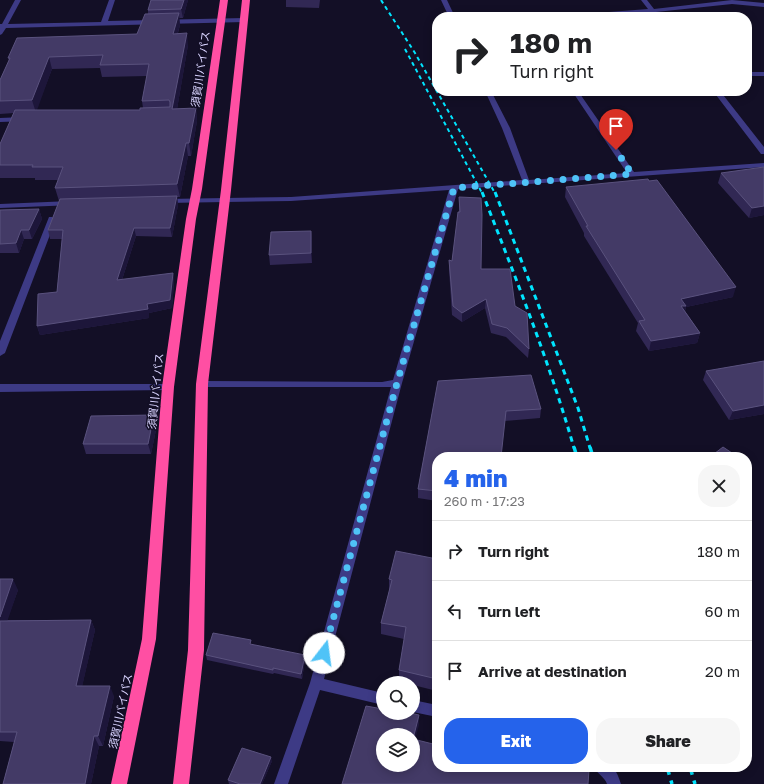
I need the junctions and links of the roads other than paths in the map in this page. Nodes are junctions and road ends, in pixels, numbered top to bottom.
1 (18, 0) edge
2 (112, 0) edge
3 (224, 0) edge
4 (246, 0) edge
5 (444, 0) edge
6 (644, 0) edge
7 (731, 1) edge
8 (764, 6) edge
9 (652, 11) junction
10 (450, 12) edge
11 (638, 12) edge
12 (244, 20) junction
13 (220, 21) junction
14 (104, 23) junction
15 (2, 25) edge
16 (0, 33) edge
17 (752, 74) edge
18 (764, 74) edge
19 (490, 96) edge
20 (578, 96) edge
21 (720, 96) edge
22 (31, 119) edge
23 (0, 120) edge
24 (764, 152) edge
25 (764, 165) edge
26 (632, 174) junction
27 (526, 181) junction
28 (454, 188) junction
29 (157, 201) edge
30 (81, 203) edge
31 (58, 204) junction
32 (0, 206) edge
33 (0, 353) edge
34 (397, 383) junction
35 (202, 384) junction
36 (168, 387) junction
37 (0, 388) edge
38 (316, 683) junction
39 (376, 697) edge
40 (420, 707) edge
41 (432, 710) edge
42 (608, 772) edge
43 (119, 784) edge
44 (181, 784) edge
45 (281, 784) edge
46 (614, 784) edge

1 - 15 street
2 - 14 street
3 - 13 highway, 須賀川バイパス
4 - 12 highway
5 - 10 street
6 - 9 street
7 - 8 street
7 - 9 street
9 - 11 street
12 - 13 street
12 - 35 highway
13 - 14 street
13 - 36 highway, 須賀川バイパス
14 - 15 street
15 - 16 street
17 - 18 street
19 - 27 street
20 - 26 street
21 - 24 street
22 - 23 street
25 - 26 street
26 - 27 street
27 - 28 street
28 - 29 street
28 - 34 street
30 - 31 street
31 - 32 street
31 - 33 street
34 - 35 street
34 - 38 street
35 - 44 highway
36 - 37 street
36 - 43 highway, 須賀川バイパス
38 - 39 street
38 - 45 street
40 - 41 street
42 - 46 street

